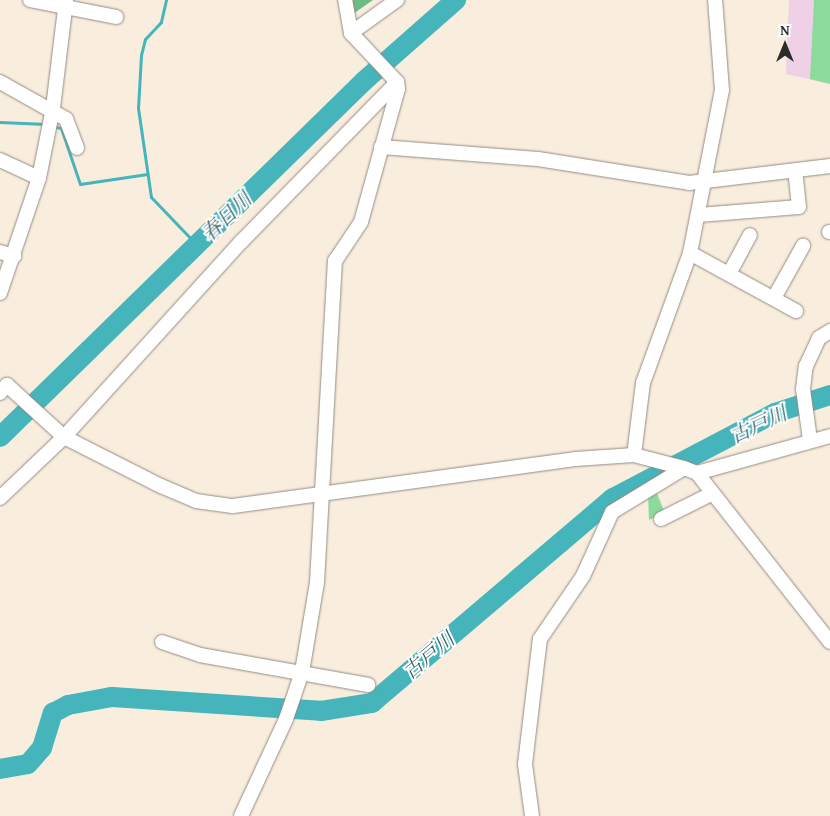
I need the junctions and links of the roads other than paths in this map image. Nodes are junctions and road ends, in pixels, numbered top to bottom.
1 (30, 0) edge
2 (345, 0) edge
3 (397, 0) edge
4 (716, 0) edge
5 (66, 4) edge
6 (116, 17) dead end
7 (355, 37) junction
8 (394, 78) junction
9 (0, 82) edge
10 (53, 108) junction
11 (381, 147) junction
12 (77, 148) dead end
13 (0, 160) edge
14 (830, 166) edge
15 (796, 171) junction
16 (38, 178) junction
17 (705, 183) junction
18 (699, 214) junction
19 (750, 236) dead end
20 (803, 246) dead end
21 (0, 252) edge
22 (690, 253) junction
23 (14, 256) junction
24 (729, 274) junction
25 (0, 293) edge
26 (774, 298) junction
27 (796, 311) dead end
28 (830, 331) edge
29 (7, 392) edge
30 (59, 433) junction
31 (830, 436) edge
32 (810, 440) junction
33 (634, 455) junction
34 (690, 470) junction
35 (322, 494) junction
36 (711, 494) junction
37 (0, 498) edge
38 (661, 519) dead end
39 (162, 642) dead end
40 (830, 642) edge
41 (302, 672) junction
42 (368, 686) dead end
43 (241, 816) edge
44 (532, 816) edge

1 - 5 street
2 - 7 street
3 - 7 street
4 - 17 street
5 - 6 street
5 - 10 street
7 - 8 street
8 - 11 street
8 - 30 street
9 - 10 street
10 - 12 street
10 - 16 street
11 - 17 street
11 - 35 street
13 - 16 street
14 - 15 street
15 - 17 street
15 - 18 street
16 - 23 street
17 - 18 street
18 - 22 street
19 - 24 street
20 - 26 street
21 - 23 street
22 - 24 street
22 - 33 street
23 - 25 street
24 - 26 street
26 - 27 street
28 - 32 street
29 - 30 street
30 - 35 street
30 - 37 street
31 - 32 street
32 - 34 street
33 - 34 street
33 - 35 street
34 - 36 street
34 - 44 street
35 - 41 street
36 - 38 street
36 - 40 street
39 - 41 street
41 - 42 street
41 - 43 street

